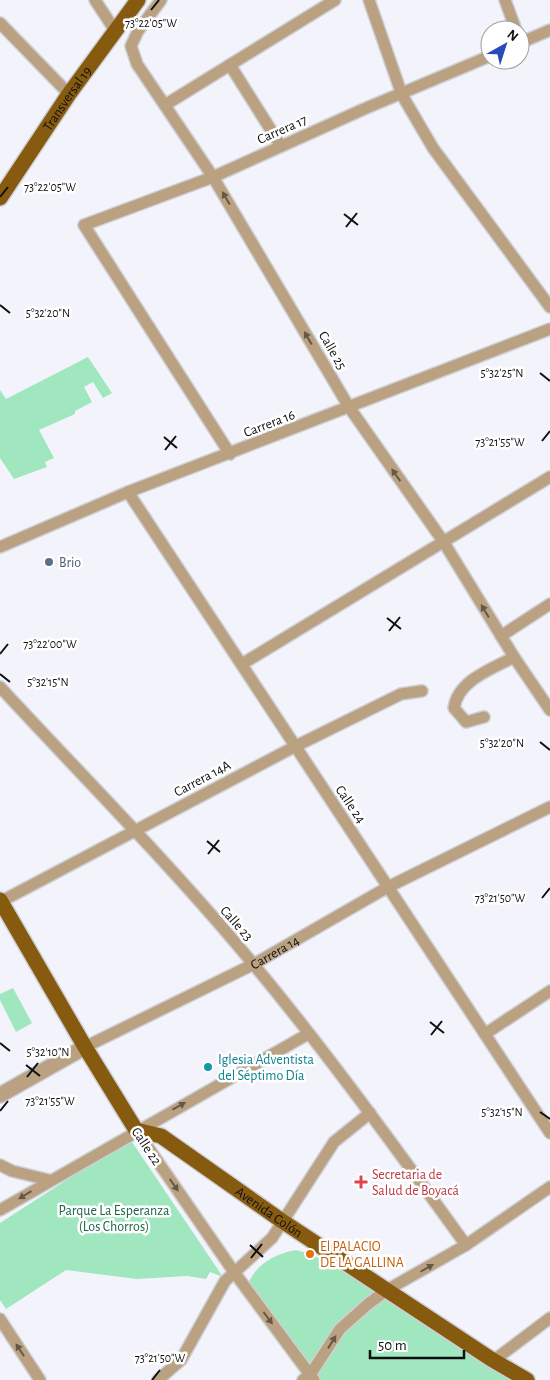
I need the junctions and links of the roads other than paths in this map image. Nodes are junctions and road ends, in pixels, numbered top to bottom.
1 (95, 0) edge
2 (138, 0) edge
3 (162, 0) edge
4 (335, 0) edge
5 (369, 0) edge
6 (505, 0) edge
7 (512, 20) edge
8 (0, 23) edge
9 (550, 30) edge
10 (116, 32) junction
11 (530, 38) edge
12 (480, 60) edge
13 (230, 65) junction
14 (69, 94) junction
15 (402, 95) junction
16 (165, 105) junction
17 (281, 146) junction
18 (213, 177) junction
19 (0, 198) edge
20 (550, 307) edge
21 (550, 330) edge
22 (349, 407) junction
23 (230, 454) junction
24 (550, 477) edge
25 (128, 492) junction
26 (442, 541) junction
27 (0, 547) edge
28 (550, 604) edge
29 (501, 636) junction
30 (514, 657) junction
31 (242, 664) junction
32 (0, 687) edge
33 (422, 691) dead end
34 (5, 700) edge
35 (550, 710) edge
36 (484, 717) dead end
37 (294, 747) junction
38 (550, 808) edge
39 (134, 830) junction
40 (388, 887) junction
41 (0, 901) edge
42 (254, 964) junction
43 (550, 991) edge
44 (308, 1034) junction
45 (485, 1034) junction
46 (85, 1047) junction
47 (0, 1095) edge
48 (370, 1113) junction
49 (136, 1130) junction
50 (550, 1133) edge
51 (0, 1165) edge
52 (49, 1180) junction
53 (550, 1187) edge
54 (0, 1210) edge
55 (282, 1221) junction
56 (466, 1245) junction
57 (234, 1272) junction
58 (387, 1290) junction
59 (550, 1318) edge
60 (0, 1319) edge
61 (493, 1361) junction
62 (309, 1378) edge
63 (40, 1380) edge
64 (158, 1380) edge
65 (526, 1380) edge

1 - 10 street
2 - 10 main road, Transversal 19
3 - 16 street, Calle 25
4 - 13 street
5 - 15 street
6 - 7 street
8 - 14 street
9 - 11 street
10 - 14 main road, Transversal 19
12 - 15 street, Carrera 17
13 - 16 street
13 - 17 street
14 - 19 main road, Transversal 19
15 - 17 street, Carrera 17
15 - 20 street
16 - 18 street, Calle 25
17 - 18 street, Carrera 17
22 -> 18 street, Calle 25
18 - 23 street, Carrera 17
21 - 22 street, Carrera 16
22 - 23 street, Carrera 16
26 -> 22 street, Calle 25
23 - 25 street, Carrera 16
24 - 26 street
25 - 27 street, Carrera 16
25 - 31 street, Calle 24
29 -> 26 street, Calle 25
26 - 31 street
28 - 29 street
29 - 30 street, Calle 25
30 - 35 street, Calle 25
30 - 36 street
31 - 37 street, Calle 24
32 - 34 street, Calle 23
33 - 37 street, Carrera 14A
34 - 39 street, Calle 23
37 - 39 street, Carrera 14A
37 - 40 street, Calle 24
38 - 40 street, Carrera 14
39 - 41 street, Carrera 14A
39 - 42 street, Calle 23
40 - 42 street, Carrera 14
40 - 45 street, Calle 24
41 - 46 main road, Calle 22
42 - 44 street, Calle 23
42 - 46 street, Carrera 14
43 - 45 street
44 - 48 street, Calle 23
49 -> 44 street
45 - 50 street, Calle 24
46 - 47 street, Carrera 14
46 - 49 main road, Calle 22
48 - 55 street
48 - 56 street, Calle 23
49 - 52 street
49 - 55 main road, Avenida Colón
49 -> 57 street, Calle 22
51 - 52 street
52 -> 54 street
53 - 56 street
55 - 57 street
55 - 58 main road, Avenida Colón
58 -> 56 street
57 -> 62 street, Calle 22
57 - 64 street
58 - 61 main road, Avenida Colón
62 -> 58 street
59 - 61 street
63 -> 60 street
61 - 65 main road, Avenida Colón

